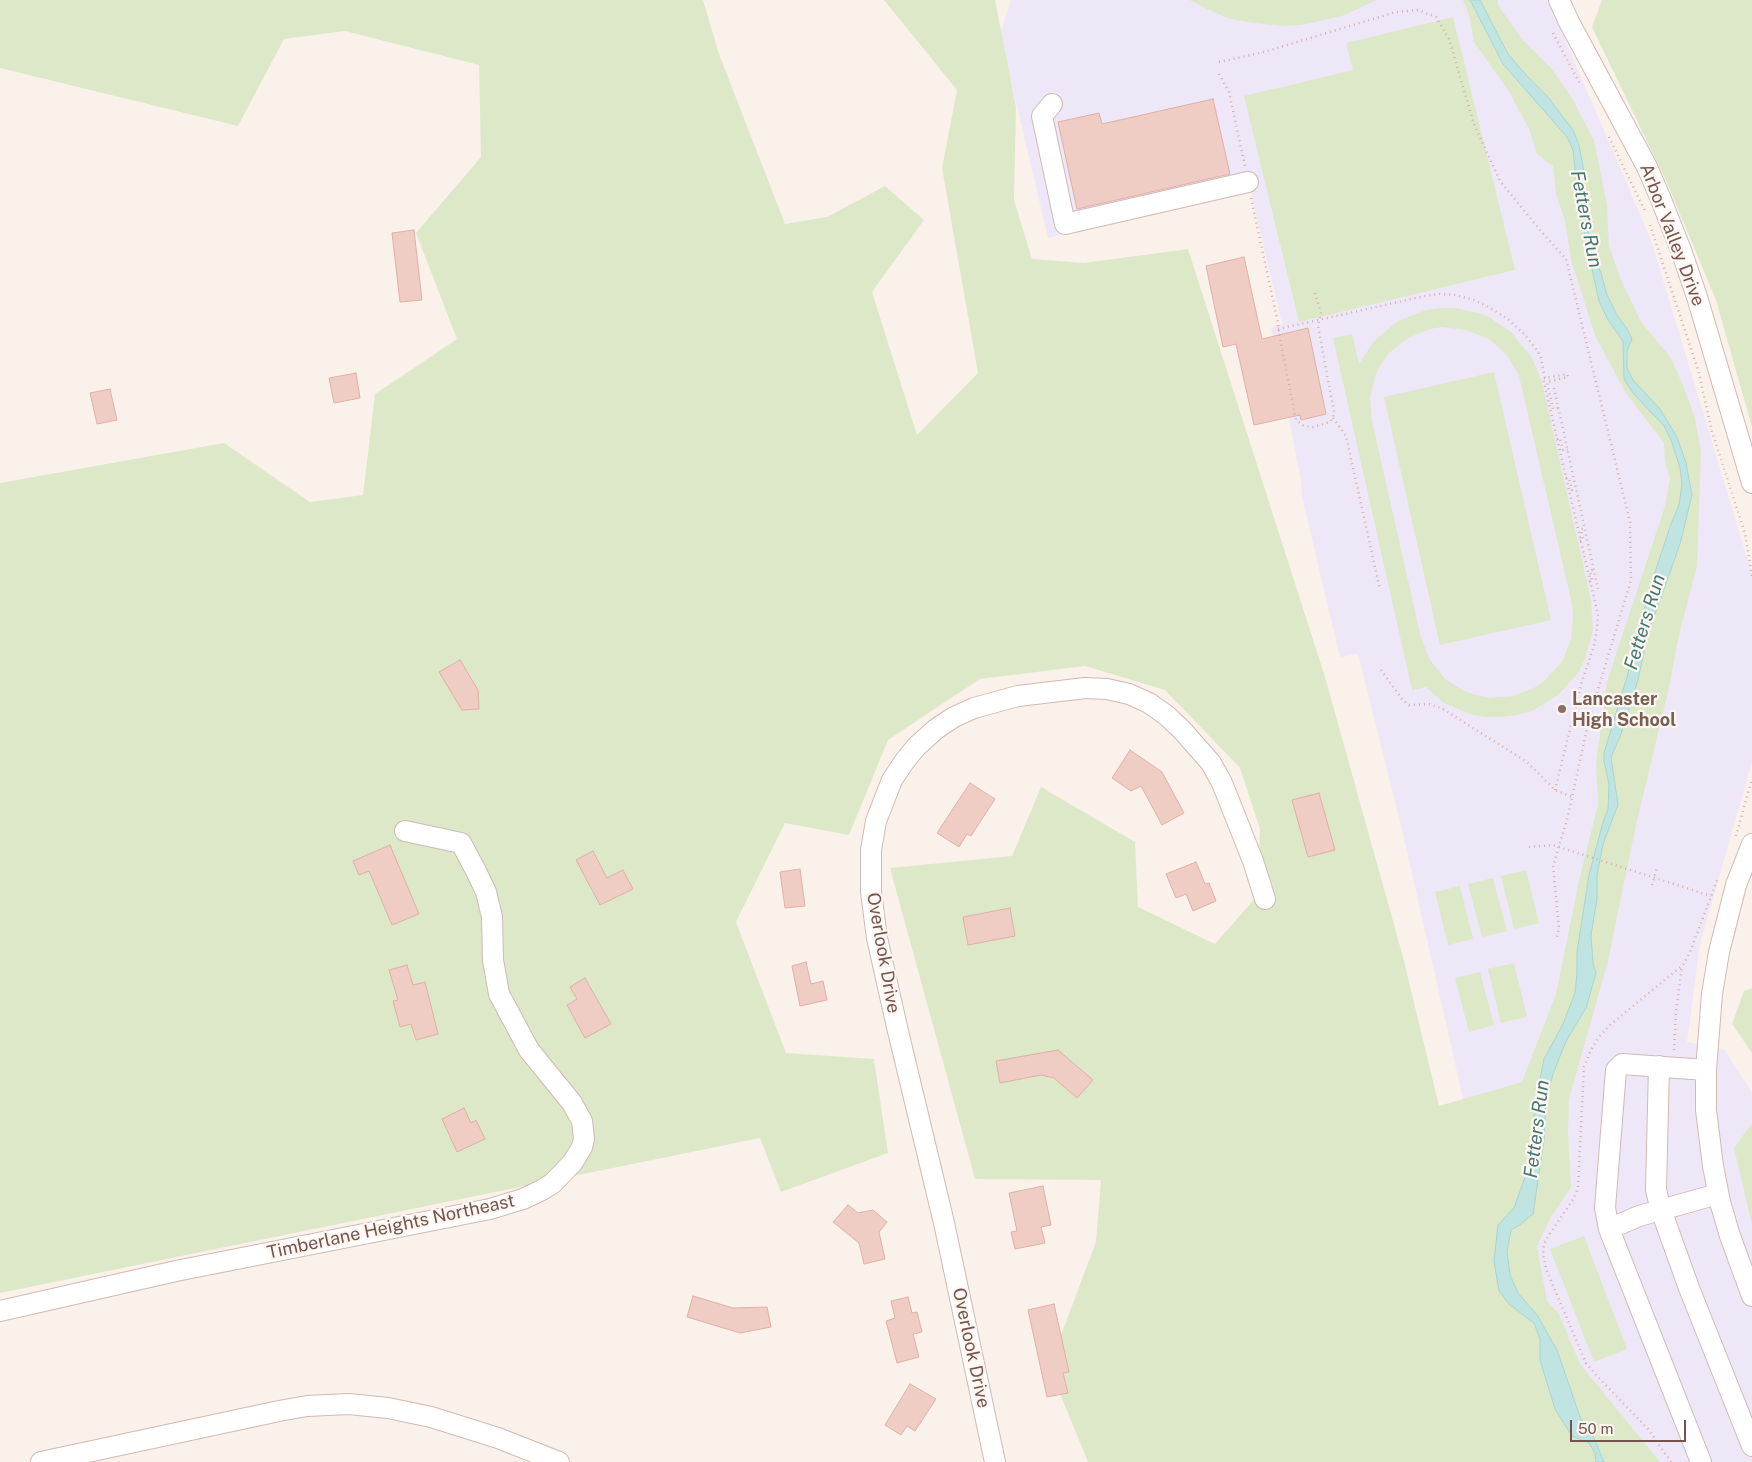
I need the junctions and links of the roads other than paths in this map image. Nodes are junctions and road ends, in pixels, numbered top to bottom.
1 (1559, 0) edge
2 (1052, 104) dead end
3 (1248, 182) dead end
4 (1752, 483) edge
5 (405, 831) dead end
6 (1752, 844) edge
7 (1265, 899) dead end
8 (1666, 1067) junction
9 (1706, 1070) junction
10 (1718, 1194) junction
11 (1661, 1210) junction
12 (1609, 1229) junction
13 (1752, 1296) edge
14 (0, 1311) edge
15 (1752, 1446) edge
16 (41, 1462) edge
17 (559, 1462) edge
18 (995, 1462) edge
19 (1701, 1462) edge

1 - 4 street, Arbor Valley Drive
2 - 3 street
5 - 14 street, Timberlane Heights Northeast
6 - 9 street
7 - 18 street, Overlook Drive
8 - 9 street
8 - 11 street
8 - 12 street
9 - 10 street
10 - 11 street
10 - 13 street
11 - 12 street
11 - 15 street
12 - 19 street
16 - 17 street

